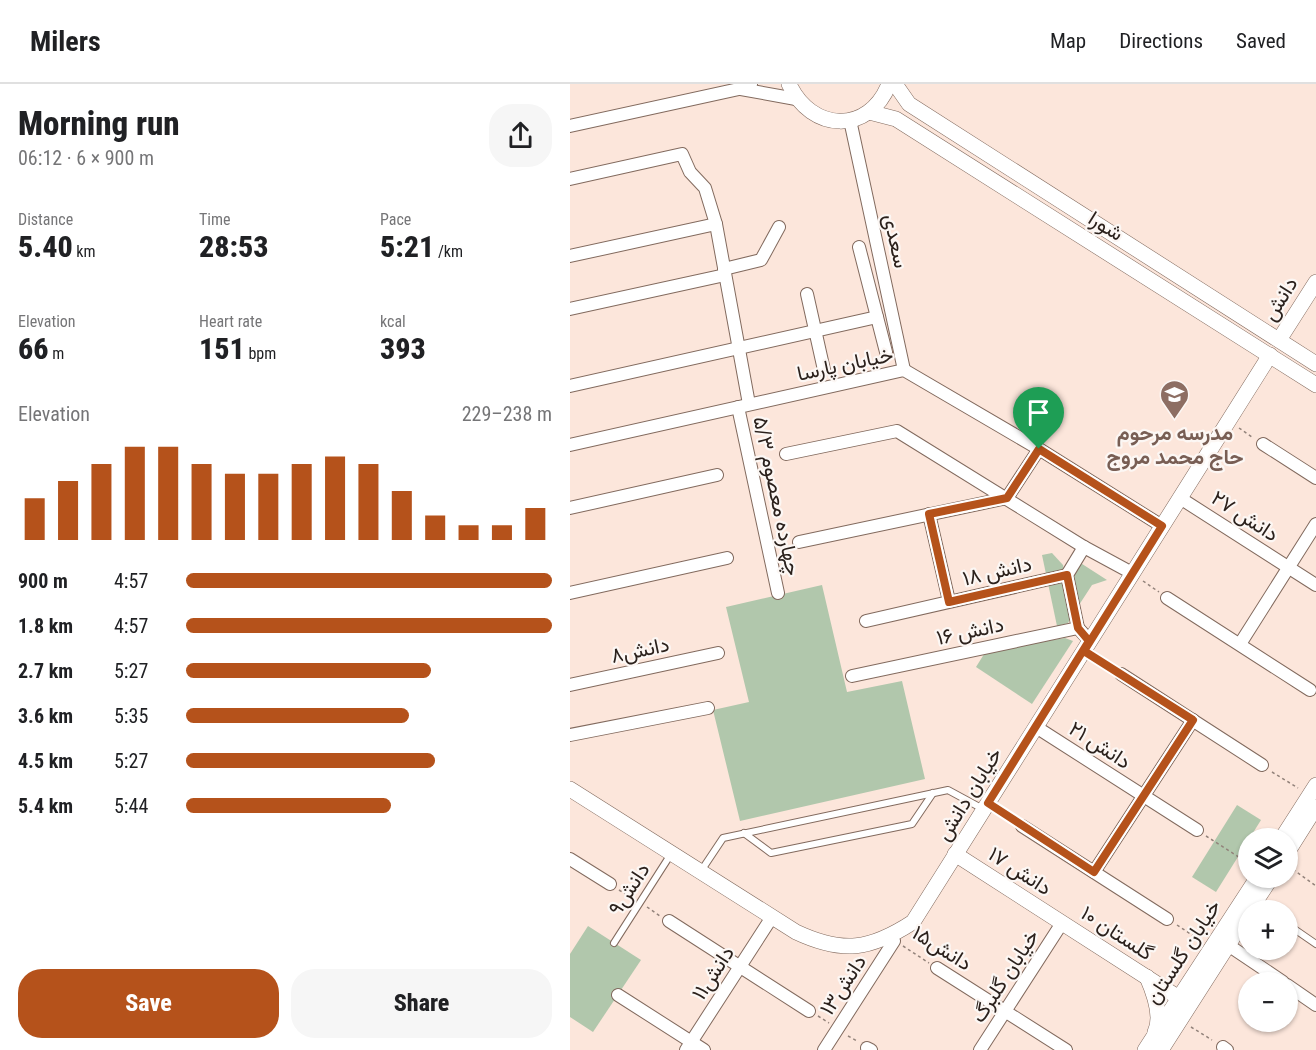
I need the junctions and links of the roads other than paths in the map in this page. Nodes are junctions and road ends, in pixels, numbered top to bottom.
1 (789, 84) edge
2 (889, 84) edge
3 (895, 84) edge
4 (744, 88) edge
5 (796, 99) junction
6 (908, 103) junction
7 (869, 112) junction
8 (896, 119) junction
9 (850, 120) junction
10 (570, 126) edge
11 (570, 179) edge
12 (716, 224) junction
13 (778, 227) dead end
14 (859, 247) dead end
15 (570, 256) edge
16 (725, 272) junction
17 (1316, 282) edge
18 (807, 294) dead end
19 (570, 309) edge
20 (877, 317) junction
21 (816, 331) junction
22 (1280, 340) junction
23 (739, 348) junction
24 (885, 352) dead end
25 (1270, 355) junction
26 (1316, 364) edge
27 (824, 370) dead end
28 (904, 370) junction
29 (1316, 385) edge
30 (570, 386) edge
31 (744, 406) junction
32 (1263, 444) road end
33 (570, 445) edge
34 (1039, 449) junction
35 (786, 454) dead end
36 (717, 475) dead end
37 (1316, 478) edge
38 (1007, 498) junction
39 (1180, 498) junction
40 (570, 508) edge
41 (929, 514) junction
42 (1316, 524) edge
43 (1162, 526) junction
44 (799, 542) dead end
45 (1084, 547) junction
46 (727, 558) dead end
47 (1288, 567) junction
48 (1132, 573) junction
49 (1067, 575) junction
50 (1316, 585) edge
51 (570, 592) edge
52 (778, 593) dead end
53 (1167, 598) road end
54 (949, 602) junction
55 (866, 621) dead end
56 (1078, 628) junction
57 (1240, 644) junction
58 (1087, 646) junction
59 (718, 653) dead end
60 (1121, 674) road end
61 (852, 676) dead end
62 (570, 685) edge
63 (1310, 690) dead end
64 (708, 708) dead end
65 (1193, 720) junction
66 (1036, 727) junction
67 (571, 732) edge
68 (1262, 765) road end
69 (570, 789) edge
70 (933, 793) junction
71 (1143, 796) junction
72 (1314, 796) edge
73 (986, 806) junction
74 (1022, 826) road end
75 (1289, 828) edge
76 (1197, 830) road end
77 (1298, 830) edge
78 (744, 833) junction
79 (672, 853) junction
80 (955, 855) junction
81 (570, 859) edge
82 (701, 872) junction
83 (1094, 872) junction
84 (610, 884) road end
85 (1251, 888) edge
86 (772, 917) junction
87 (1167, 919) road end
88 (669, 921) road end
89 (1062, 923) junction
90 (1238, 932) edge
91 (1298, 932) edge
92 (894, 941) road end
93 (614, 943) dead end
94 (1316, 944) edge
95 (1228, 945) junction
96 (740, 967) junction
97 (937, 968) road end
98 (1268, 972) edge
99 (1147, 977) junction
100 (1298, 993) edge
101 (618, 995) dead end
102 (1179, 998) junction
103 (1316, 1005) edge
104 (809, 1011) road end
105 (1005, 1011) junction
106 (688, 1046) edge
107 (1152, 1047) edge
108 (704, 1050) edge
109 (824, 1050) edge
110 (980, 1050) edge
111 (1066, 1050) edge

1 - 5 street
2 - 7 street
3 - 6 street, شورا
4 - 5 street
4 - 10 street
5 - 9 street
6 - 8 street
6 - 22 street, شورا
7 - 8 street, شورا
7 - 9 street
8 - 25 street, شورا
9 - 28 street, سعدی
11 - 12 street, چهارده معصوم ۵/۳
12 - 15 street
12 - 16 street, چهارده معصوم ۵/۳
13 - 16 street
14 - 20 street
16 - 19 street
16 - 23 street, چهارده معصوم ۵/۳
17 - 22 street, دانش
18 - 21 street
20 - 21 street
20 - 24 street
21 - 23 street
21 - 27 street
22 - 26 street, شورا
23 - 30 street
23 - 31 street, چهارده معصوم ۵/۳
25 - 29 street, شورا
25 - 39 street, خیابان دانش
28 - 31 street, خیابان پارسا
28 - 34 street, خیابان پارسا
31 - 33 street, خیابان پارسا
31 - 52 street, چهارده معصوم ۵/۳
32 - 37 street
34 - 38 street
34 - 43 street, خیابان پارسا
35 - 38 street
36 - 40 street
38 - 41 street
38 - 45 street
39 - 43 street, خیابان دانش
39 - 47 street, دانش ۲۷
41 - 44 street
41 - 54 street
42 - 47 street
43 - 48 street, خیابان دانش
45 - 48 street
45 - 49 street
46 - 51 street
47 - 50 street, دانش ۲۷
47 - 57 street
48 - 58 street, خیابان دانش
49 - 54 street, دانش ۱۸
49 - 56 street
53 - 57 street
54 - 55 street, دانش ۱۸
56 - 58 street
56 - 61 street, دانش ۱۶
57 - 63 street
58 - 66 street, خیابان دانش
59 - 62 street, دانش۸
60 - 65 street
64 - 67 street
65 - 68 street
65 - 71 street
66 - 71 street, دانش ۲۱
66 - 73 street, خیابان دانش
69 - 79 street, خیابان دانش
70 - 73 lane
70 - 78 lane
70 - 78 lane
71 - 76 street, دانش ۲۱
71 - 83 street
72 - 75 street
72 - 77 street
73 - 80 street, خیابان دانش
74 - 83 street
78 - 82 lane
79 - 82 street, خیابان دانش
79 - 93 lane, دانش۹
80 - 86 street, خیابان دانش
80 - 89 street, دانش ۱۷
81 - 84 street
82 - 86 street, خیابان دانش
83 - 87 street
85 - 102 street, خیابان گلستان
86 - 96 street, دانش۱۱
88 - 96 street
89 - 99 street, گلستان ۱۰
89 - 105 street, خیابان گلبرگ
90 - 95 street, خیابان گلستان
91 - 94 lane
92 - 109 street, دانش۱۳
95 - 98 street
95 - 107 street, خیابان گلستان
96 - 104 street
96 - 106 street, دانش۱۱
97 - 105 street, دانش۱۵
99 - 102 street, گلستان ۱۰
99 - 107 street
100 - 103 street
101 - 106 street
102 - 107 street, خیابان گلستان
105 - 110 street, خیابان گلبرگ
105 - 111 street, دانش۱۵
106 - 108 street

